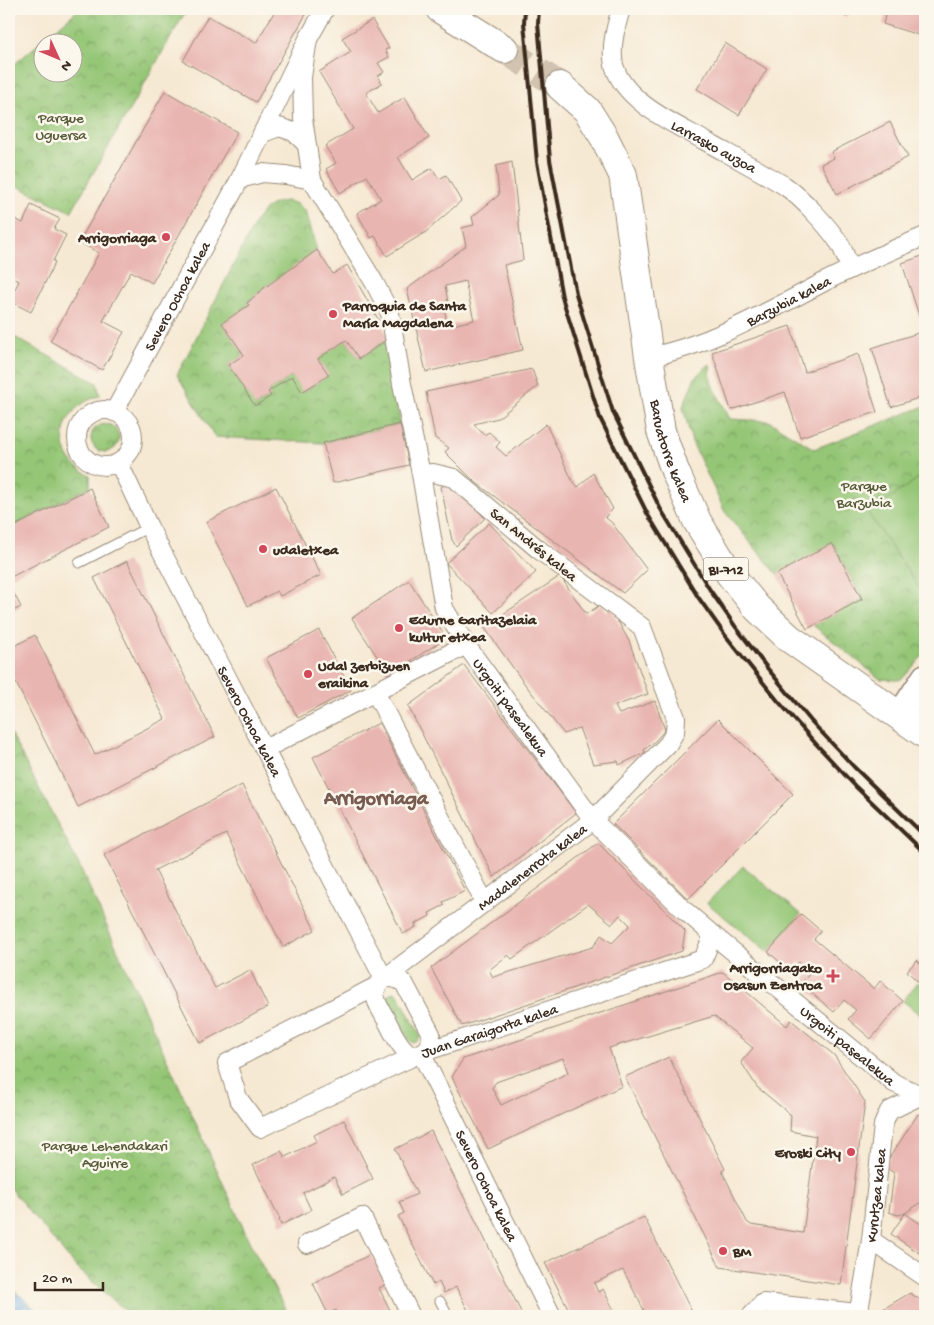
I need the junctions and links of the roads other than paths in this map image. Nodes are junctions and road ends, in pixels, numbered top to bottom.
1 (325, 9) edge
2 (440, 9) edge
3 (621, 9) edge
4 (308, 39) junction
5 (504, 49) tunnel mouth
6 (560, 86) tunnel mouth
7 (263, 133) junction
8 (306, 144) junction
9 (240, 179) junction
10 (312, 180) junction
11 (925, 236) edge
12 (850, 268) junction
13 (648, 357) junction
14 (114, 412) junction
15 (120, 462) junction
16 (421, 474) junction
17 (149, 527) junction
18 (79, 563) dead end
19 (466, 645) junction
20 (925, 677) edge
21 (375, 692) junction
22 (900, 715) junction
23 (925, 734) edge
24 (668, 744) joint
25 (264, 749) junction
26 (593, 820) junction
27 (485, 903) junction
28 (713, 935) junction
29 (380, 983) junction
30 (421, 1053) junction
31 (924, 1096) edge
32 (871, 1240) junction
33 (307, 1244) dead end
34 (925, 1277) edge
35 (440, 1301) dead end
36 (858, 1315) edge
37 (411, 1316) edge
38 (448, 1316) edge
39 (552, 1316) edge
40 (751, 1316) edge

1 - 4 street, Severo Ochoa kalea
2 - 5 main road
3 - 12 street, Larrasko auzoa
4 - 7 street, Severo Ochoa kalea
4 - 8 street
6 - 13 main road, Baruatorre kalea / BI-712
7 - 8 street
7 - 9 street, Severo Ochoa kalea
8 - 10 street
9 - 10 street
9 - 14 street, Severo Ochoa kalea
10 - 16 street, Urgoiti pasealekua
11 - 12 street, Barzubia kalea
12 - 13 street, Barzubia kalea
13 - 22 main road, Baruatorre kalea / BI-712
14 - 15 street
14 - 15 street
15 - 17 street, Severo Ochoa kalea
16 - 19 street, Urgoiti pasealekua
16 - 24 street, San Andrés kalea
17 - 18 lane
17 - 25 street, Severo Ochoa kalea
19 - 21 street
19 - 26 street, Urgoiti pasealekua
20 - 22 street
21 - 25 street
21 - 27 street
22 - 23 main road, Baruatorre kalea / BI-712
24 - 26 street, Madalenerrota kalea
25 - 29 street, Severo Ochoa kalea
26 - 27 street, Madalenerrota kalea
26 - 28 street, Urgoiti pasealekua
27 - 29 street, Madalenerrota kalea
28 - 30 street, Juan Garaigorta kalea
28 - 31 street, Urgoiti pasealekua
29 - 30 street, Severo Ochoa kalea
29 - 30 street
29 - 30 street, Juan Garaigorta kalea
30 - 39 street, Severo Ochoa kalea
31 - 32 street, Kurutzea kalea
32 - 34 street
32 - 36 street, Kurutzea kalea
33 - 37 street
35 - 38 lane
36 - 40 street

